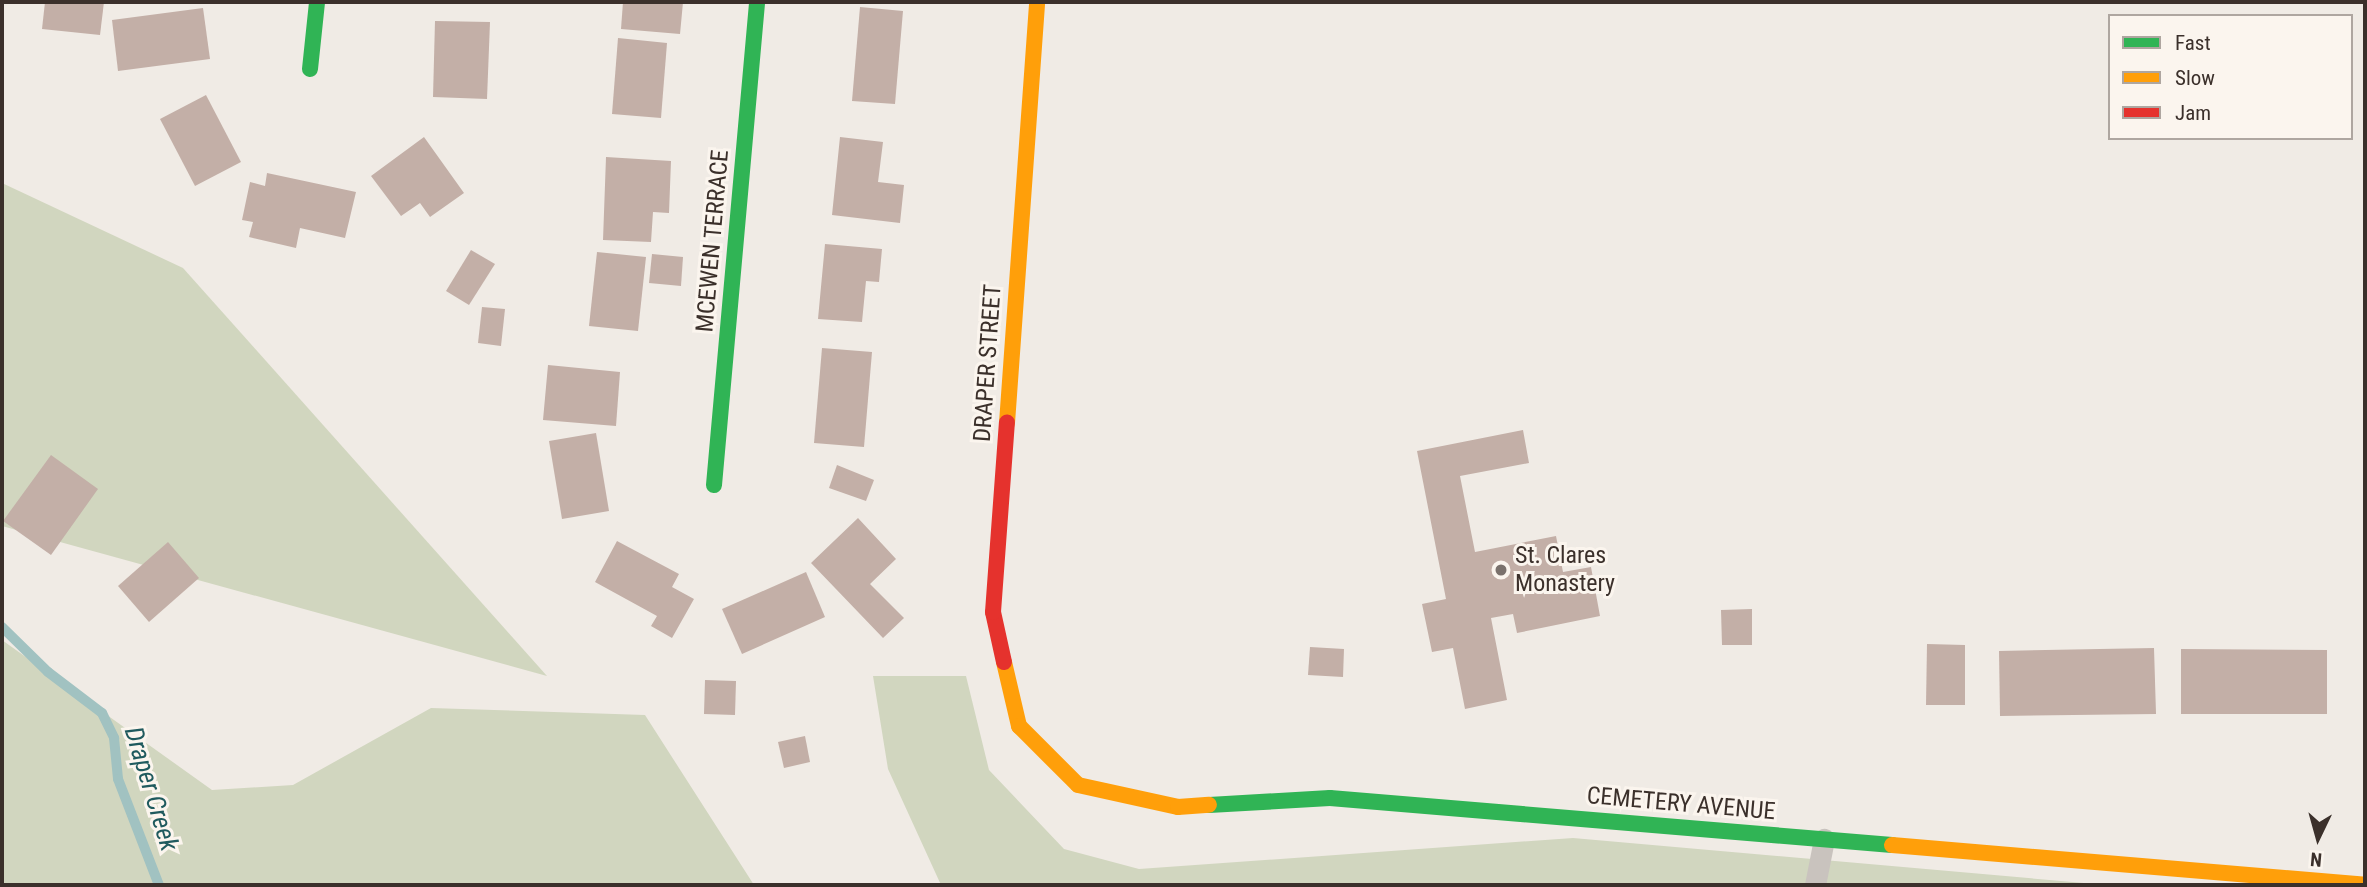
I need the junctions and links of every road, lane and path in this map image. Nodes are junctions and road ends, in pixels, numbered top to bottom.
1 (317, 2) edge
2 (757, 2) edge
3 (1037, 2) edge
4 (310, 69) dead end
5 (714, 485) dead end
6 (1019, 726) joint
7 (1824, 839) junction
8 (2217, 879) edge
9 (1815, 885) edge
10 (2365, 885) edge

1 - 4 street
2 - 5 street, MCEWEN TERRACE
3 - 6 street, DRAPER STREET
6 - 7 street, CEMETERY AVENUE
7 - 8 street, CEMETERY AVENUE
7 - 9 lane
8 - 10 street, CEMETERY AVENUE

